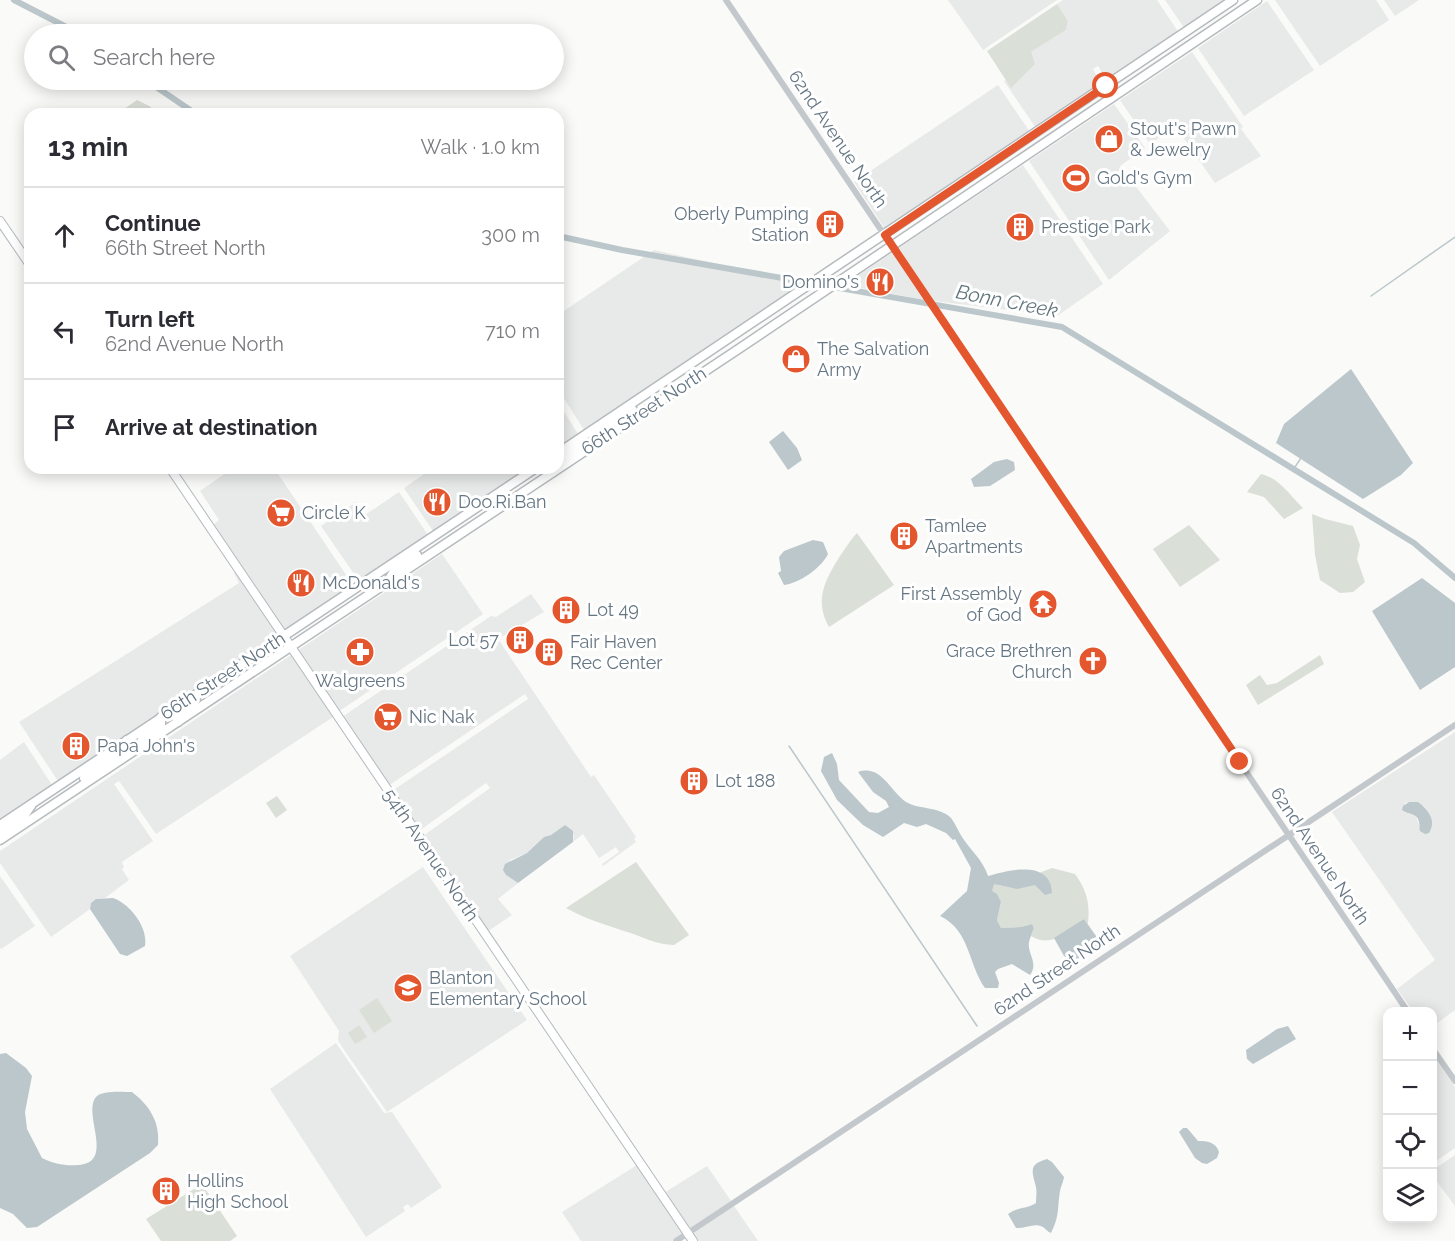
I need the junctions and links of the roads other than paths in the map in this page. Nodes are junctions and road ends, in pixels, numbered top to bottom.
1 (726, 0) edge
2 (1233, 0) edge
3 (1257, 0) edge
4 (0, 220) edge
5 (885, 235) junction
6 (892, 246) junction
7 (24, 256) edge
8 (654, 389) junction
9 (584, 436) junction
10 (593, 445) junction
11 (564, 449) edge
12 (564, 457) edge
13 (564, 465) edge
14 (174, 474) edge
15 (527, 474) edge
16 (540, 474) edge
17 (550, 474) edge
18 (537, 483) junction
19 (490, 499) junction
20 (434, 537) junction
21 (442, 546) junction
22 (387, 583) junction
23 (283, 636) junction
24 (291, 648) junction
25 (197, 693) junction
26 (161, 717) junction
27 (178, 722) junction
28 (1455, 725) edge
29 (127, 740) junction
30 (139, 748) junction
31 (73, 792) junction
32 (35, 801) junction
33 (0, 825) edge
34 (0, 833) edge
35 (1289, 836) junction
36 (0, 840) edge
37 (1405, 1007) edge
38 (1437, 1055) edge
39 (1455, 1081) edge
40 (688, 1233) junction
41 (676, 1241) edge
42 (693, 1241) edge

1 - 5 street, 62nd Avenue North
2 - 5 main road, 66th Street North
3 - 6 main road, 66th Street North
4 - 7 main road
5 - 6 street, 62nd Avenue North
5 - 8 main road, 66th Street North
6 - 10 main road, 66th Street North
6 - 35 street, 62nd Avenue North
8 - 9 main road, 66th Street North
8 - 10 main road
9 - 11 main road, 66th Street North
9 - 12 main road
10 - 13 main road, 66th Street North
14 - 23 main road, 54th Avenue North
15 - 19 main road, 66th Street North
16 - 18 main road
17 - 18 main road, 66th Street North
18 - 21 main road, 66th Street North
19 - 20 main road, 66th Street North
19 - 21 main road
20 - 22 main road
20 - 23 main road, 66th Street North
21 - 22 main road, 66th Street North
22 - 24 main road, 66th Street North
23 - 24 main road, 54th Avenue North
23 - 25 main road, 66th Street North
24 - 27 main road, 66th Street North
24 - 40 main road, 54th Avenue North
25 - 26 main road, 66th Street North
25 - 27 main road
26 - 29 main road, 66th Street North
26 - 30 main road
27 - 30 main road, 66th Street North
28 - 35 street, 62nd Street North
29 - 31 main road
29 - 32 main road, 66th Street North
30 - 31 main road, 66th Street North
31 - 36 main road, 66th Street North
32 - 33 main road, 66th Street North
32 - 34 main road
35 - 37 street, 62nd Avenue North
35 - 40 street, 62nd Street North
38 - 39 street
40 - 41 street, 62nd Street North
40 - 42 main road, 54th Avenue North

